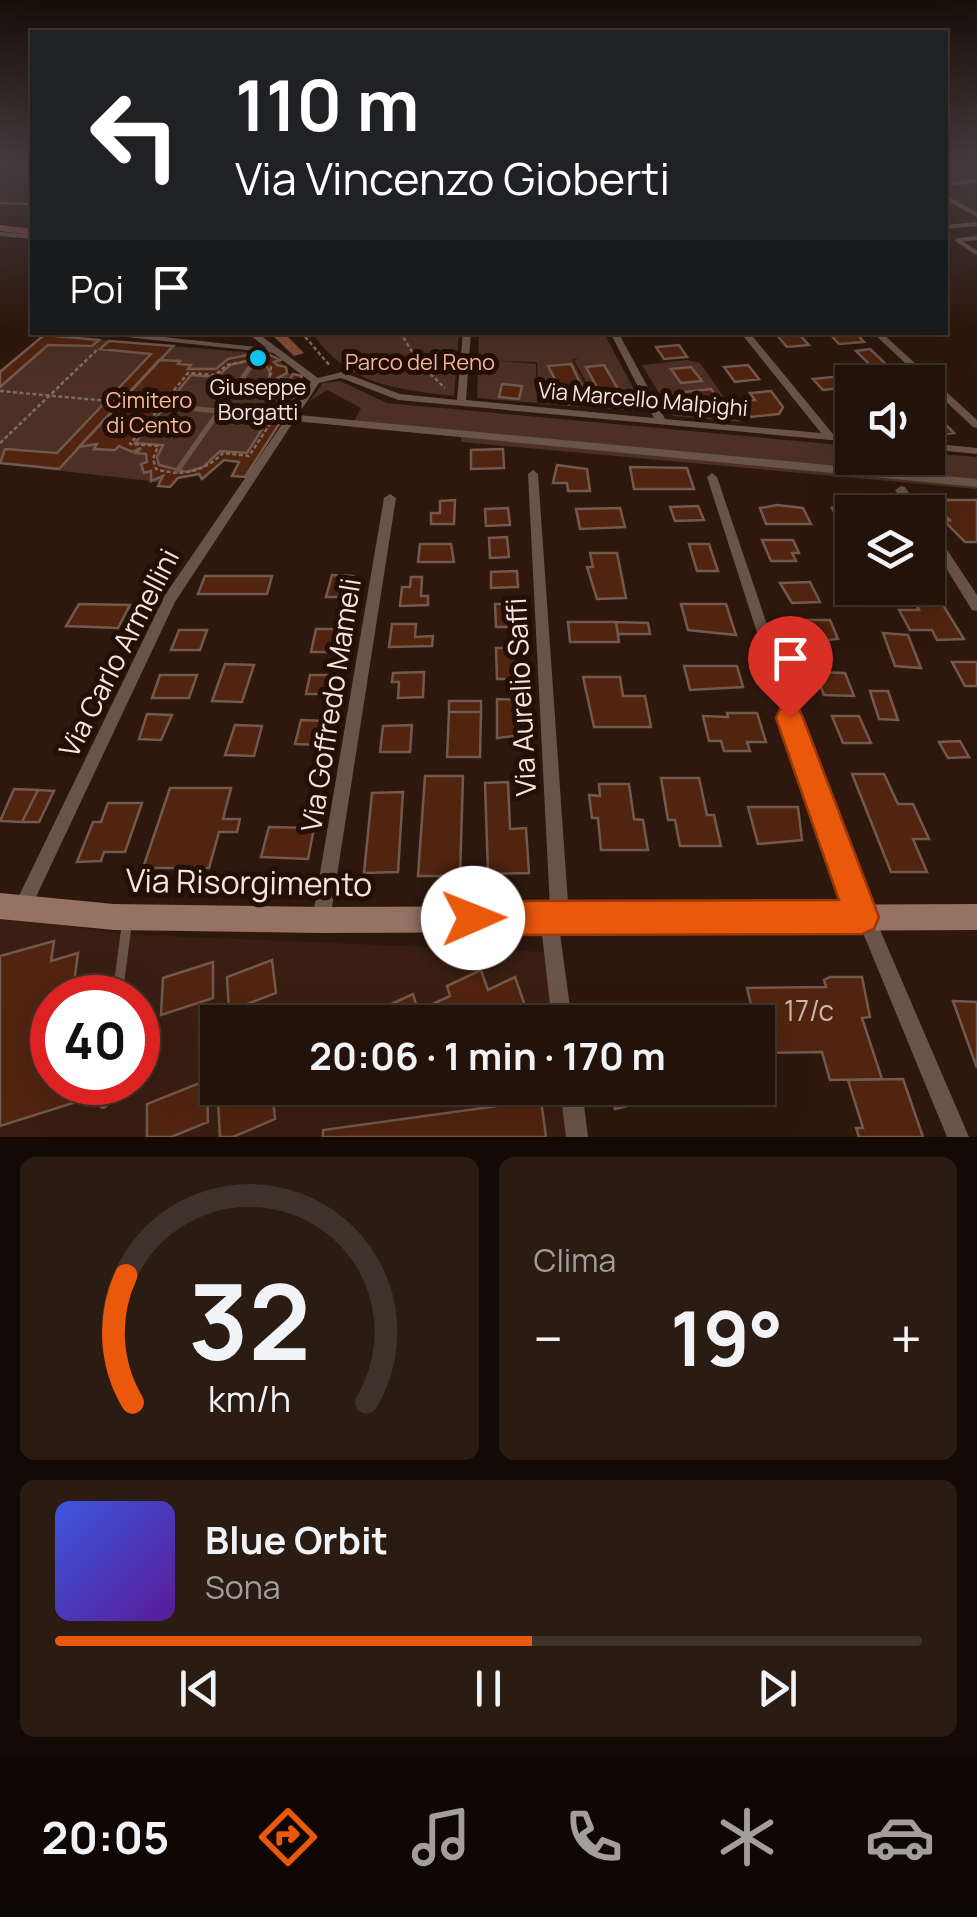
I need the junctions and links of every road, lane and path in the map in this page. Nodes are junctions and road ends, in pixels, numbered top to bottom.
1 (977, 224) edge
2 (948, 227) edge
3 (0, 234) edge
4 (30, 237) edge
5 (977, 238) edge
6 (977, 252) edge
7 (127, 335) edge
8 (254, 335) edge
9 (304, 335) edge
10 (402, 335) edge
11 (467, 335) edge
12 (616, 335) edge
13 (746, 335) edge
14 (879, 335) edge
15 (98, 349) dead end
16 (276, 351) junction
17 (254, 363) dead end
18 (337, 375) junction
19 (316, 381) junction
20 (0, 391) edge
21 (49, 396) junction
22 (458, 400) junction
23 (119, 402) dead end
24 (165, 406) dead end
25 (219, 412) junction
26 (294, 418) junction
27 (662, 420) junction
28 (977, 424) edge
29 (830, 437) junction
30 (835, 437) edge
31 (0, 443) edge
32 (945, 448) edge
33 (977, 451) edge
34 (177, 471) dead end
35 (533, 474) dead end
36 (712, 477) dead end
37 (977, 483) edge
38 (901, 490) dead end
39 (904, 495) edge
40 (390, 498) dead end
41 (945, 556) edge
42 (977, 606) edge
43 (10, 908) edge
44 (128, 917) junction
45 (554, 917) junction
46 (862, 917) junction
47 (977, 918) edge
48 (321, 920) junction
49 (120, 975) edge
50 (561, 1005) edge
51 (573, 1105) edge
52 (577, 1137) edge
53 (958, 1137) edge

1 - 2 street
3 - 4 street
5 - 6 lane
7 - 16 lane
8 - 16 street
9 - 18 path
10 - 22 path
11 - 22 street
12 - 27 street
13 - 29 street
14 - 28 street
15 - 21 path
16 - 19 street
17 - 25 lane
18 - 19 street
18 - 22 street, Via Marcello Malpighi
19 - 26 street, Via Carlo Armellini
20 - 21 path
21 - 23 path
21 - 31 path
22 - 27 street, Via Marcello Malpighi
24 - 25 lane
25 - 26 lane
25 - 34 lane
26 - 37 street
26 - 43 street, Via Carlo Armellini
27 - 29 street, Via Marcello Malpighi
29 - 30 street, Via Marcello Malpighi
32 - 33 street
35 - 45 street, Via Aurelio Saffi
36 - 46 street
38 - 39 street
40 - 48 street, Via Goffredo Mameli
41 - 42 street
43 - 44 street, Via Risorgimento
44 - 48 street, Via Risorgimento
44 - 49 lane
45 - 46 street, Via Risorgimento
45 - 48 street, Via Risorgimento
45 - 50 street, Via Aurelio Saffi
46 - 47 street, Via Risorgimento
46 - 53 street
51 - 52 street

